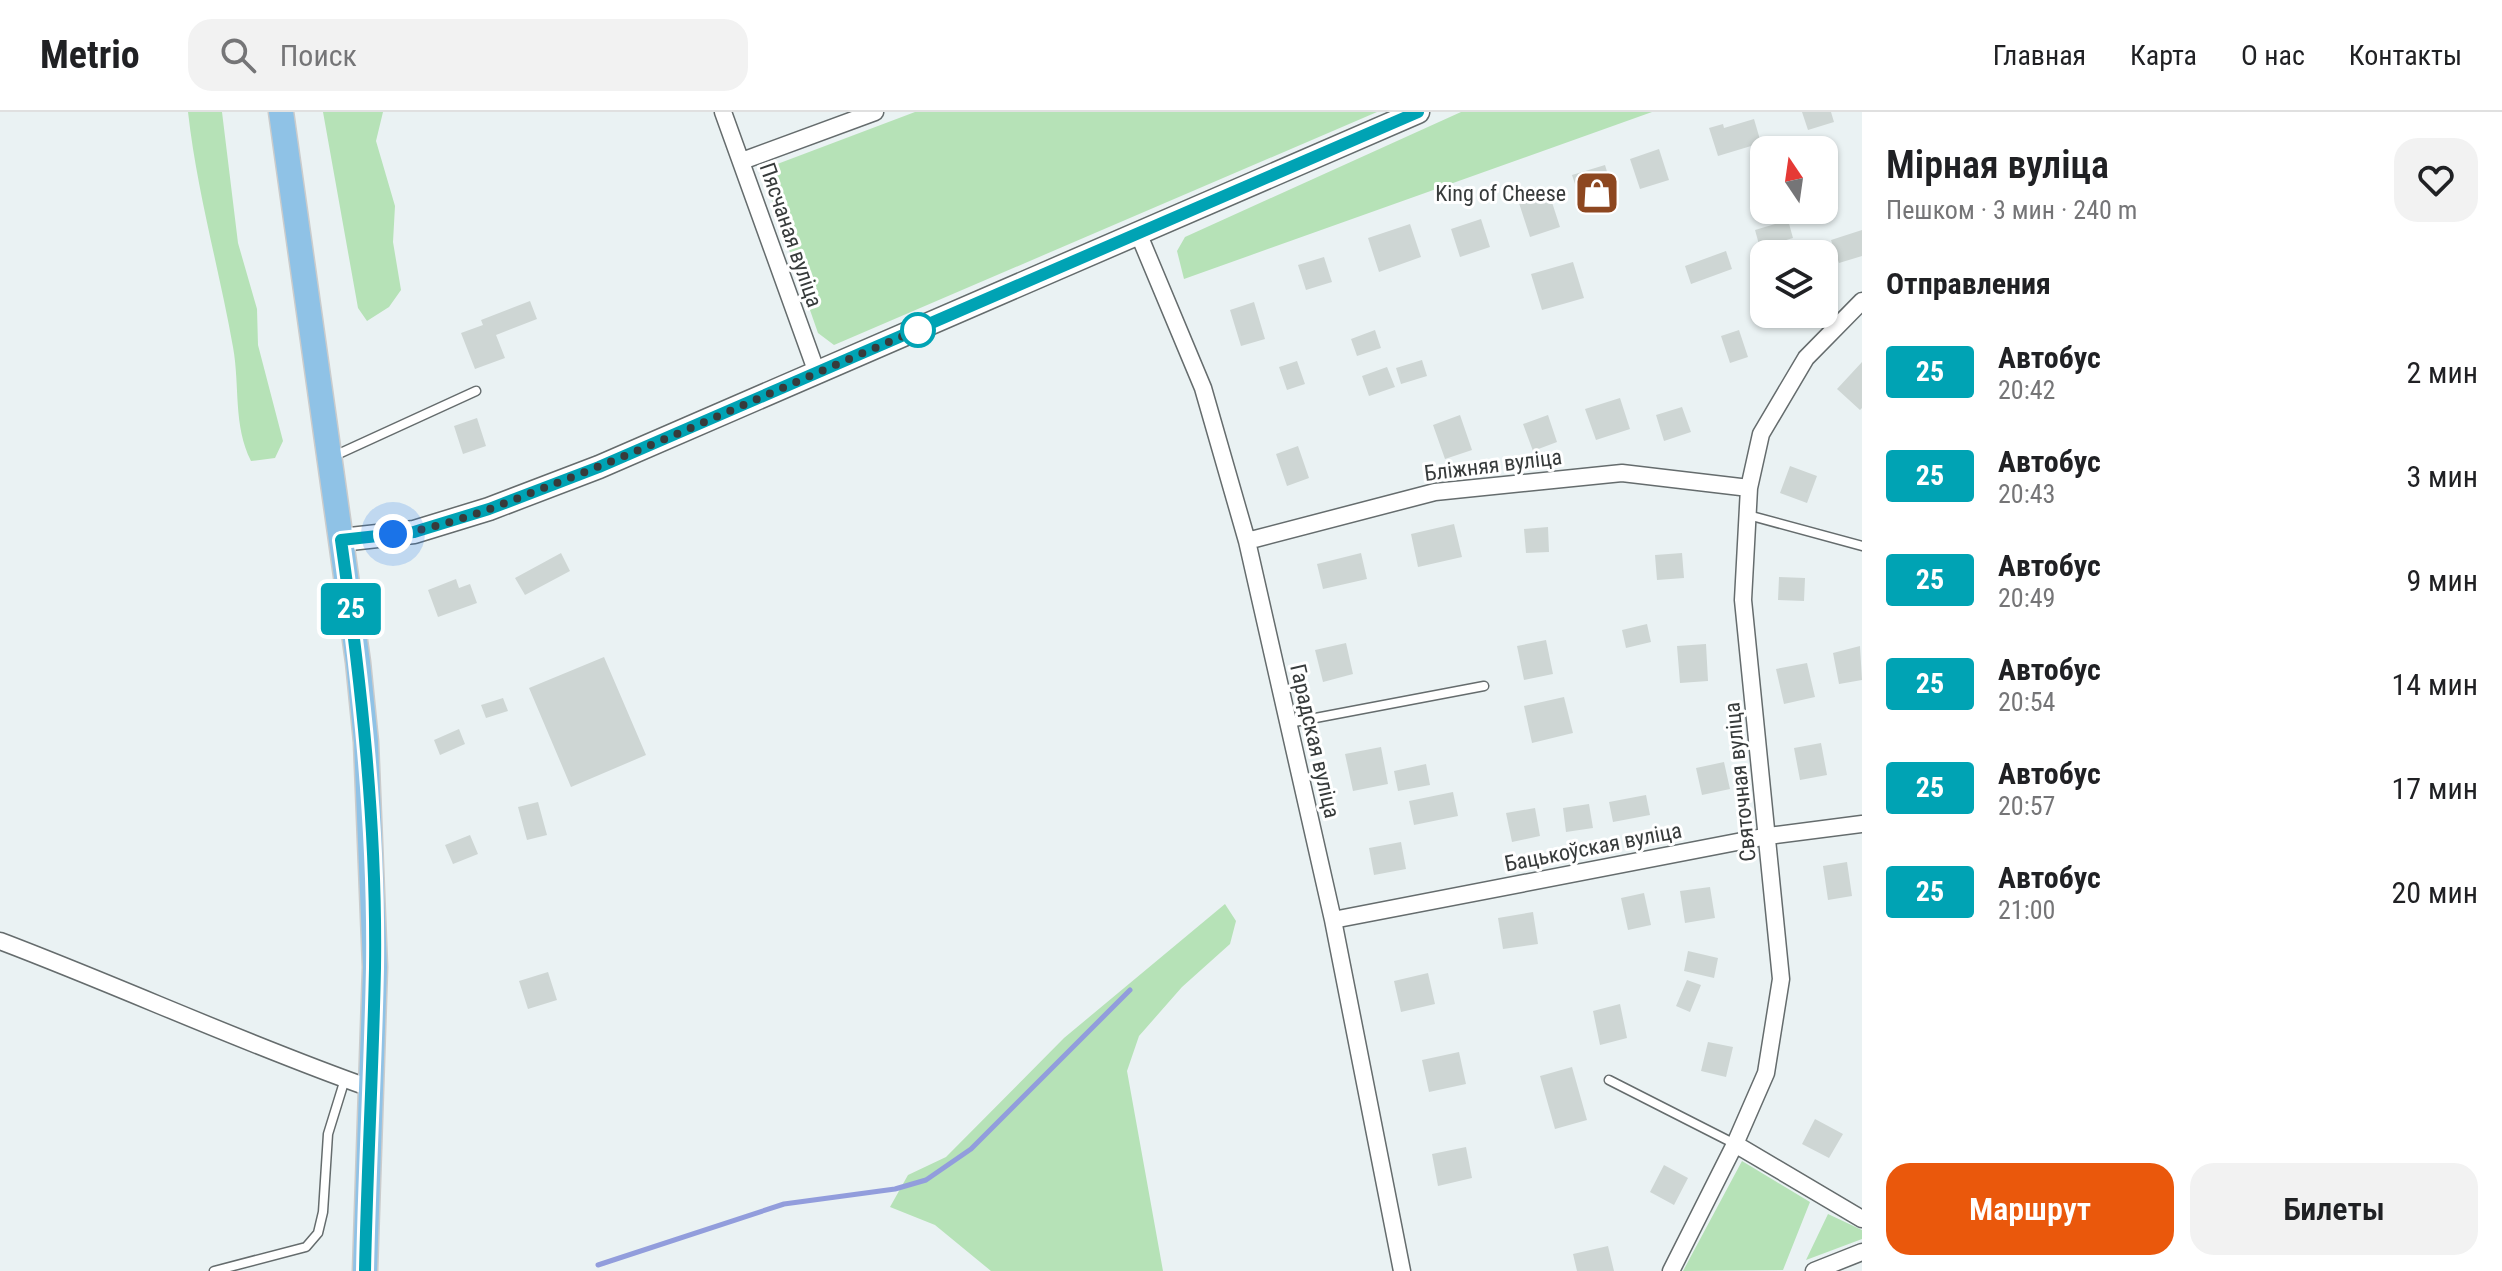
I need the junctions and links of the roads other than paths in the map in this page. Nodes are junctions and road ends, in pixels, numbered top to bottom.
1 (281, 112) edge
2 (723, 112) edge
3 (875, 112) edge
4 (1418, 112) edge
5 (742, 161) junction
6 (1139, 235) junction
7 (1862, 301) edge
8 (817, 373) junction
9 (476, 391) dead end
10 (329, 458) junction
11 (1749, 488) junction
12 (1747, 515) junction
13 (341, 540) junction
14 (1247, 541) junction
15 (1862, 546) edge
16 (1484, 686) dead end
17 (1289, 723) junction
18 (1862, 824) edge
19 (1768, 836) junction
20 (1333, 920) junction
21 (0, 941) edge
22 (345, 1079) junction
23 (1609, 1080) dead end
24 (370, 1088) junction
25 (1735, 1144) junction
26 (1862, 1219) edge
27 (1862, 1252) edge
28 (214, 1271) edge
29 (365, 1271) edge
30 (1402, 1271) edge
31 (1671, 1271) edge
32 (1814, 1271) edge

1 - 10 main road
2 - 5 street, Пясчаная вуліца
3 - 5 street
4 - 6 street
5 - 8 street, Пясчаная вуліца
6 - 8 street
6 - 14 street, Гарадская вуліца
7 - 11 street, Святочная вуліца
8 - 13 street
9 - 10 lane
10 - 13 main road
11 - 12 street, Святочная вуліца
11 - 14 street, Бліжняя вуліца
12 - 15 lane
12 - 19 street, Святочная вуліца
13 - 24 main road
14 - 17 street, Гарадская вуліца
16 - 17 lane
17 - 20 street, Гарадская вуліца
18 - 19 street, Бацькоўская вуліца
19 - 20 street, Бацькоўская вуліца
19 - 25 street, Святочная вуліца
20 - 30 street, Гарадская вуліца
21 - 22 street
22 - 24 street
22 - 28 lane
23 - 25 lane
24 - 29 main road
25 - 26 street
25 - 31 street, Святочная вуліца
27 - 32 street

